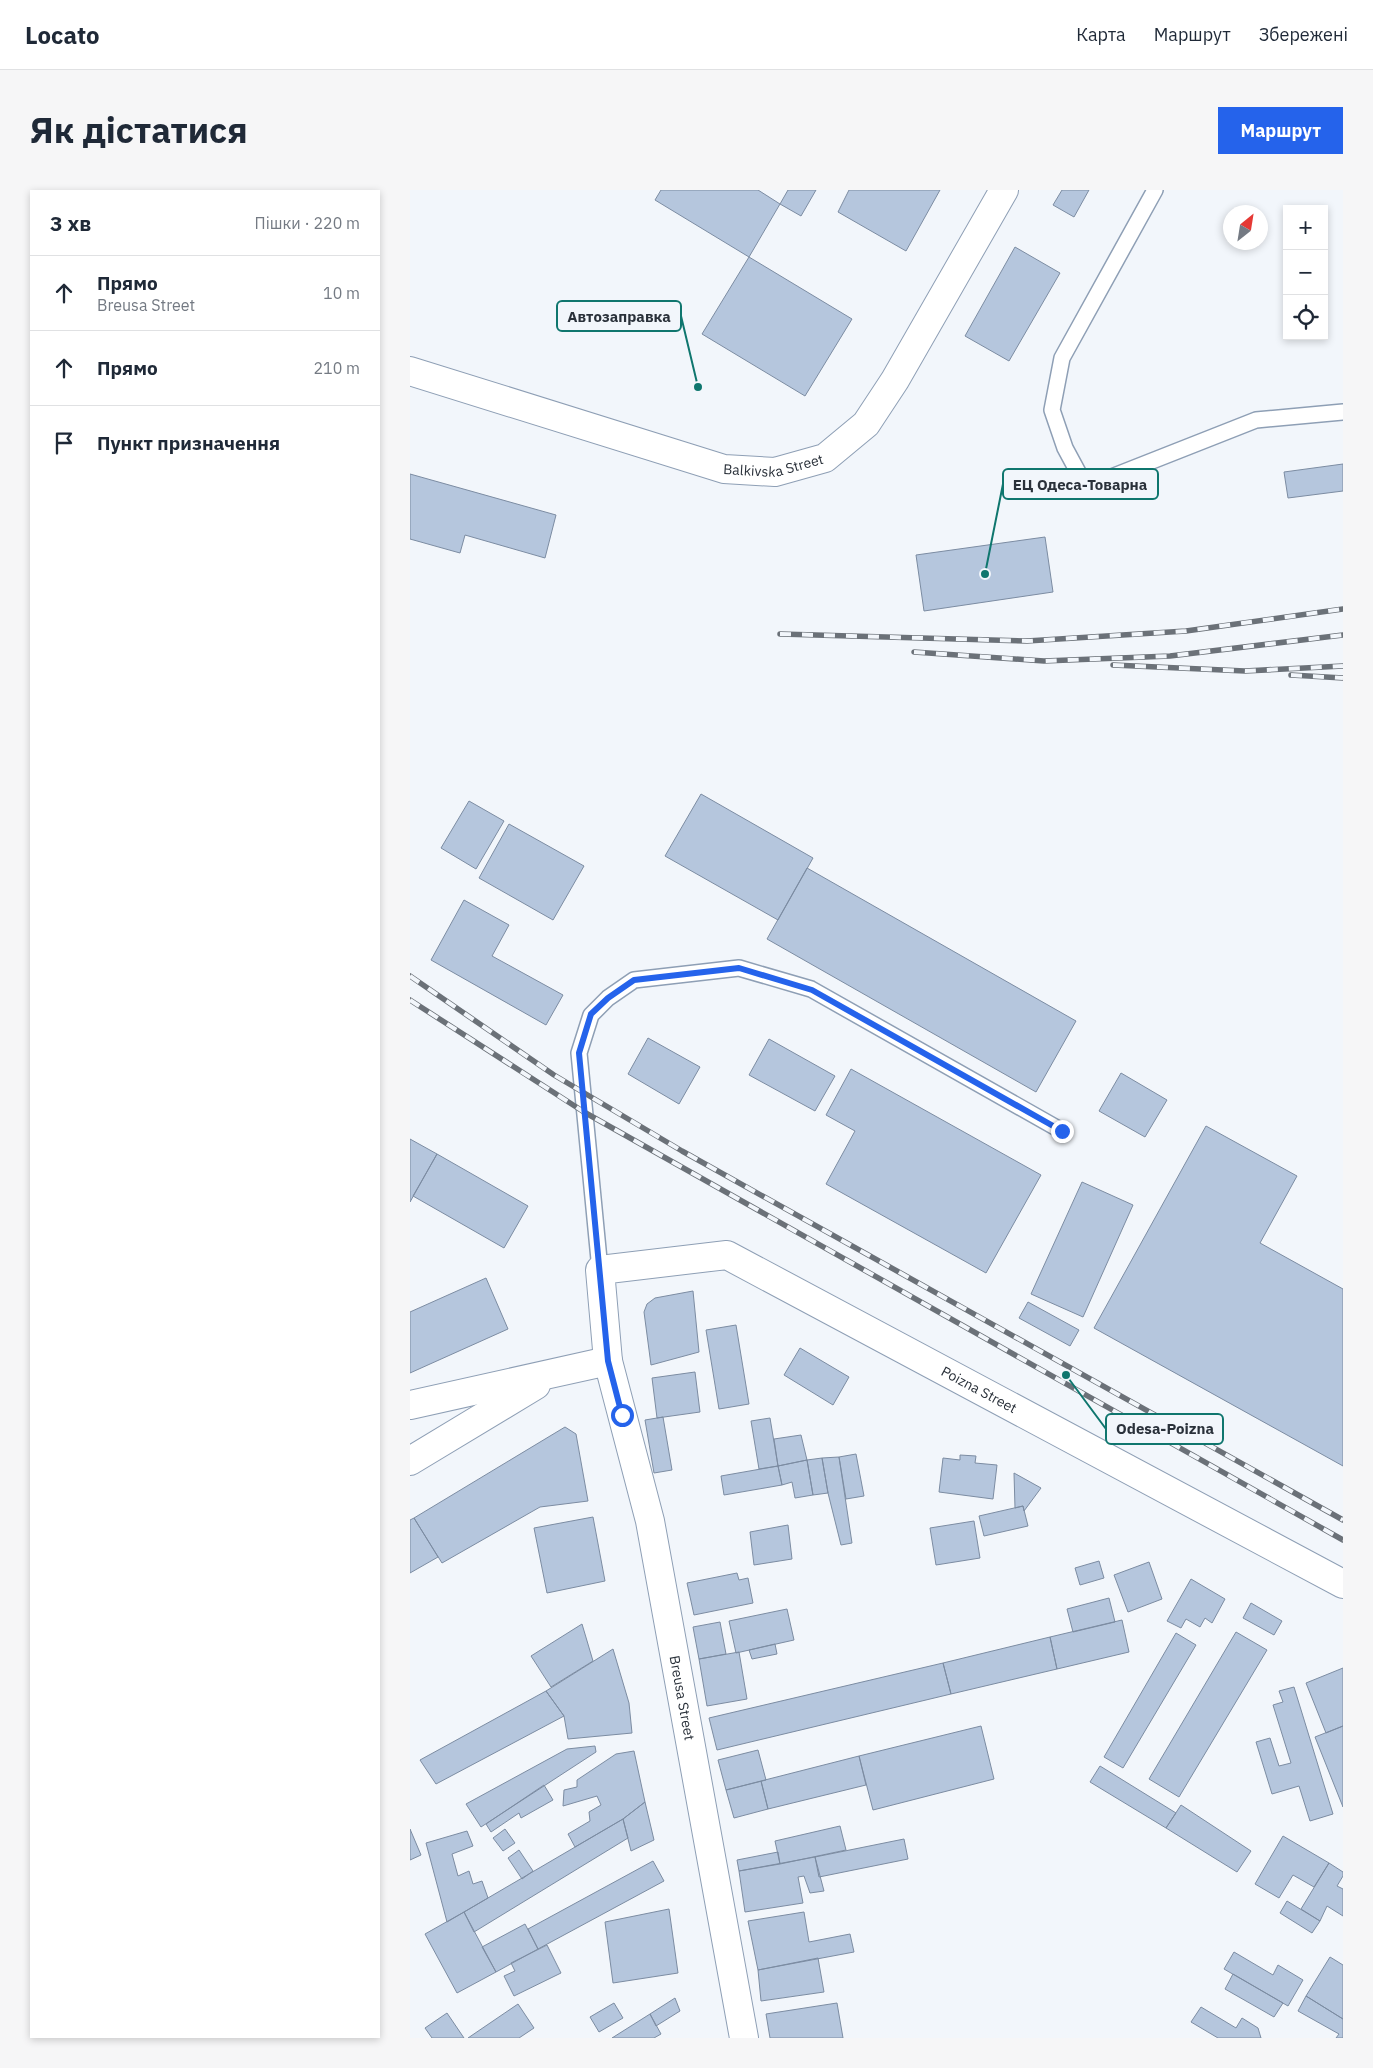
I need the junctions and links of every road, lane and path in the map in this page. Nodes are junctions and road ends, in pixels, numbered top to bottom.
1 (1004, 190) edge
2 (1155, 190) edge
3 (410, 371) edge
4 (1343, 412) edge
5 (1062, 1131) dead end
6 (600, 1270) junction
7 (608, 1361) junction
8 (557, 1372) junction
9 (410, 1405) edge
10 (410, 1461) edge
11 (1343, 1584) edge
12 (744, 2038) edge

1 - 3 street, Balkivska Street
2 - 4 lane
5 - 6 lane
6 - 7 street, Breusa Street
6 - 11 street, Poizna Street
7 - 8 street
7 - 12 street, Breusa Street
8 - 9 street
8 - 10 street

